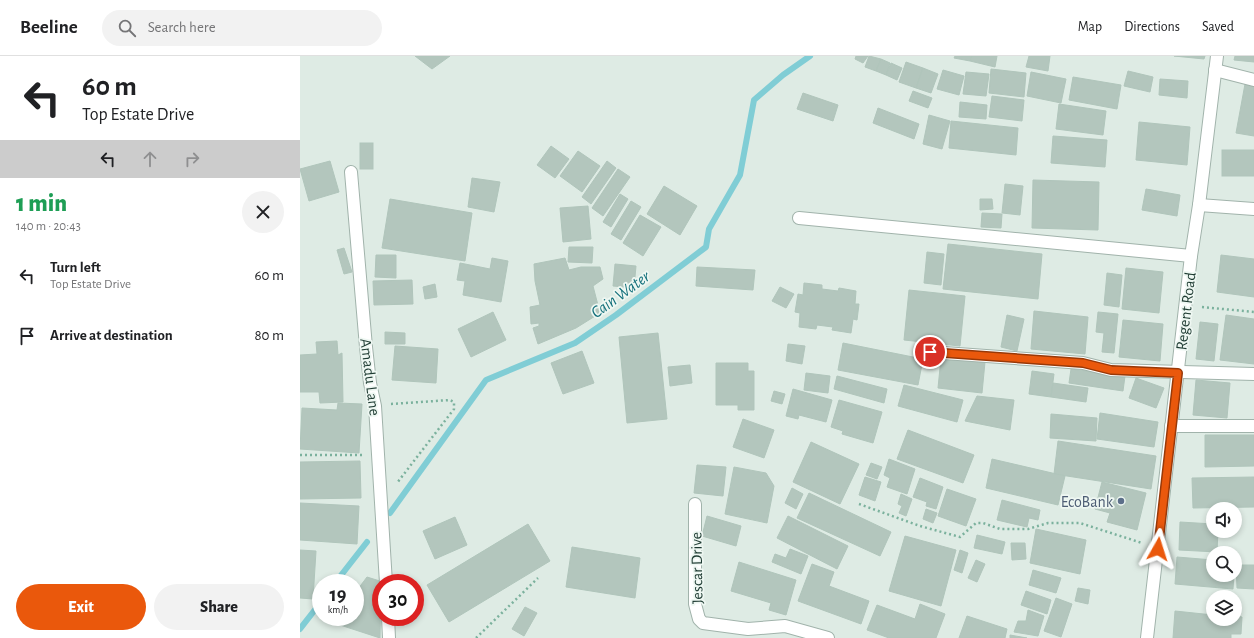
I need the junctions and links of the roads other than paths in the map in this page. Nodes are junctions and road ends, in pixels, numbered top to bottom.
1 (1217, 56) edge
2 (1216, 70) junction
3 (1254, 80) edge
4 (351, 172) dead end
5 (1199, 205) junction
6 (1254, 209) edge
7 (799, 218) dead end
8 (1191, 256) junction
9 (930, 352) dead end
10 (1178, 373) junction
11 (1254, 374) edge
12 (1171, 426) junction
13 (1254, 426) edge
14 (695, 504) dead end
15 (386, 574) edge
16 (389, 626) edge
17 (390, 638) edge
18 (828, 638) edge
19 (1147, 638) edge

1 - 2 street, Regent Road
2 - 3 street
2 - 5 street, Regent Road
4 - 15 street, Amadu Lane
5 - 6 street
5 - 8 street, Regent Road
7 - 8 street
8 - 10 street, Regent Road
9 - 10 street
10 - 11 street
10 - 12 street, Regent Road
12 - 13 street
12 - 19 street, Regent Road
14 - 18 street, Jescar Drive
16 - 17 street

